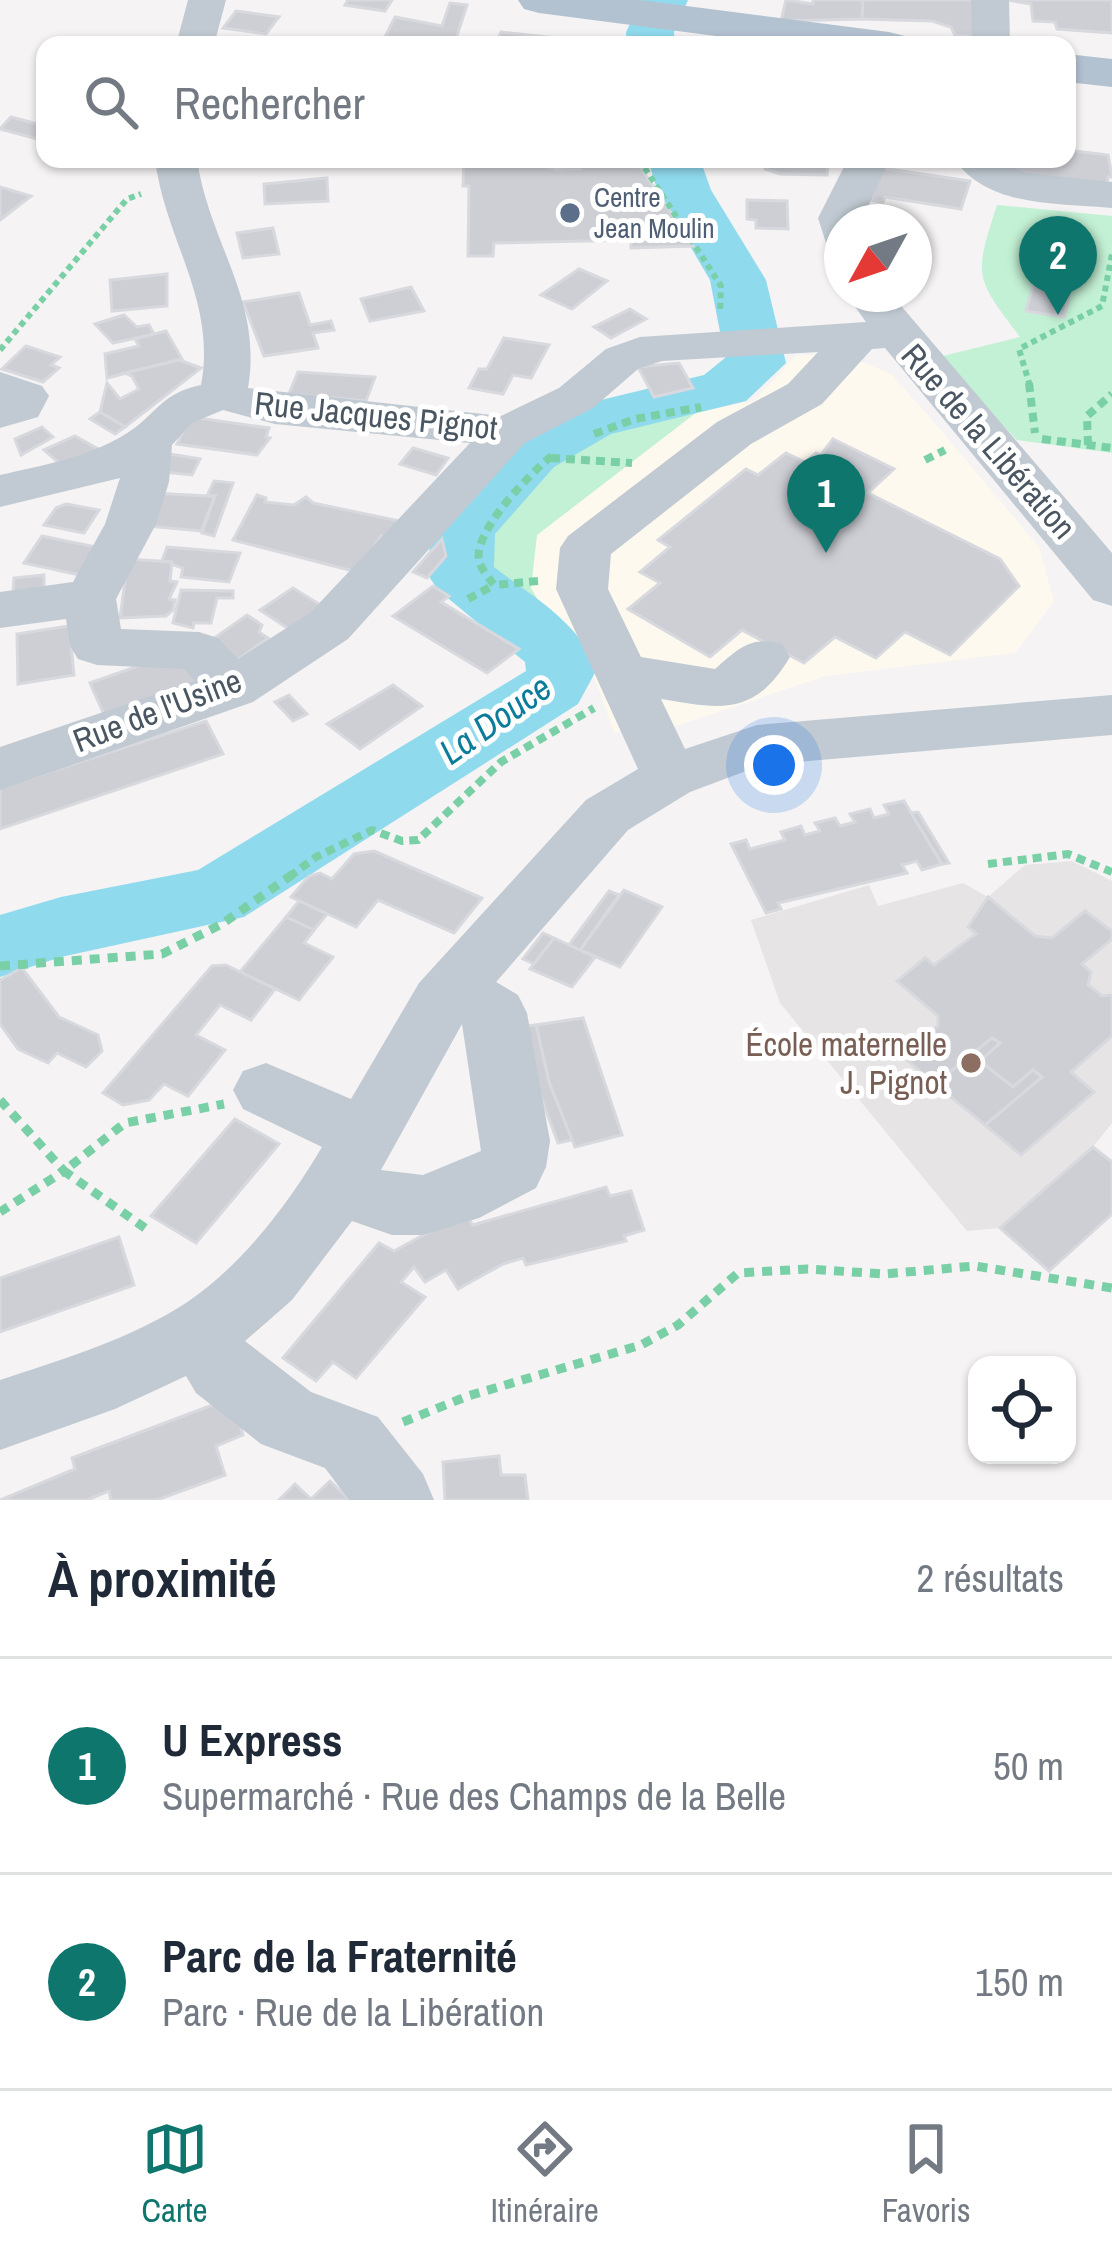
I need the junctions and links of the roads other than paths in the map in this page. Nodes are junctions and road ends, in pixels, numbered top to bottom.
1 (207, 0) edge
2 (539, 0) edge
3 (990, 0) edge
4 (197, 36) edge
5 (818, 36) edge
6 (991, 36) edge
7 (1076, 69) edge
8 (1112, 73) edge
9 (177, 168) edge
10 (864, 168) edge
11 (979, 168) edge
12 (1112, 195) edge
13 (846, 204) edge
14 (871, 312) edge
15 (876, 337) junction
16 (0, 386) edge
17 (224, 396) junction
18 (0, 413) edge
19 (508, 432) junction
20 (148, 442) junction
21 (0, 491) edge
22 (1112, 588) edge
23 (0, 610) edge
24 (93, 622) junction
25 (763, 658) dead end
26 (625, 680) junction
27 (233, 688) junction
28 (1112, 715) edge
29 (99, 733) junction
30 (0, 769) edge
31 (670, 777) junction
32 (454, 988) junction
33 (266, 1090) road end
34 (351, 1160) junction
35 (200, 1334) junction
36 (0, 1415) edge
37 (396, 1500) edge

1 - 4 street
2 - 5 main road
3 - 6 street
7 - 8 main road
9 - 17 street, Rue Jacques Pignot
10 - 13 street
11 - 12 street
14 - 15 street, Rue de la Libération
15 - 19 street, Rue Jacques Pignot
15 - 22 street, Rue de la Libération
15 - 26 street
16 - 18 street
17 - 19 street, Rue Jacques Pignot
17 - 20 street
19 - 27 street, Rue de l'Usine
20 - 21 street
20 - 24 street
23 - 24 street
24 - 27 street
24 - 29 street
25 - 26 street
26 - 31 street
27 - 29 street, Rue de l'Usine
28 - 31 street
29 - 30 street, Rue de l'Usine
31 - 32 street
32 - 34 street
32 - 34 street
33 - 34 street
34 - 35 street
35 - 36 street
35 - 37 street

